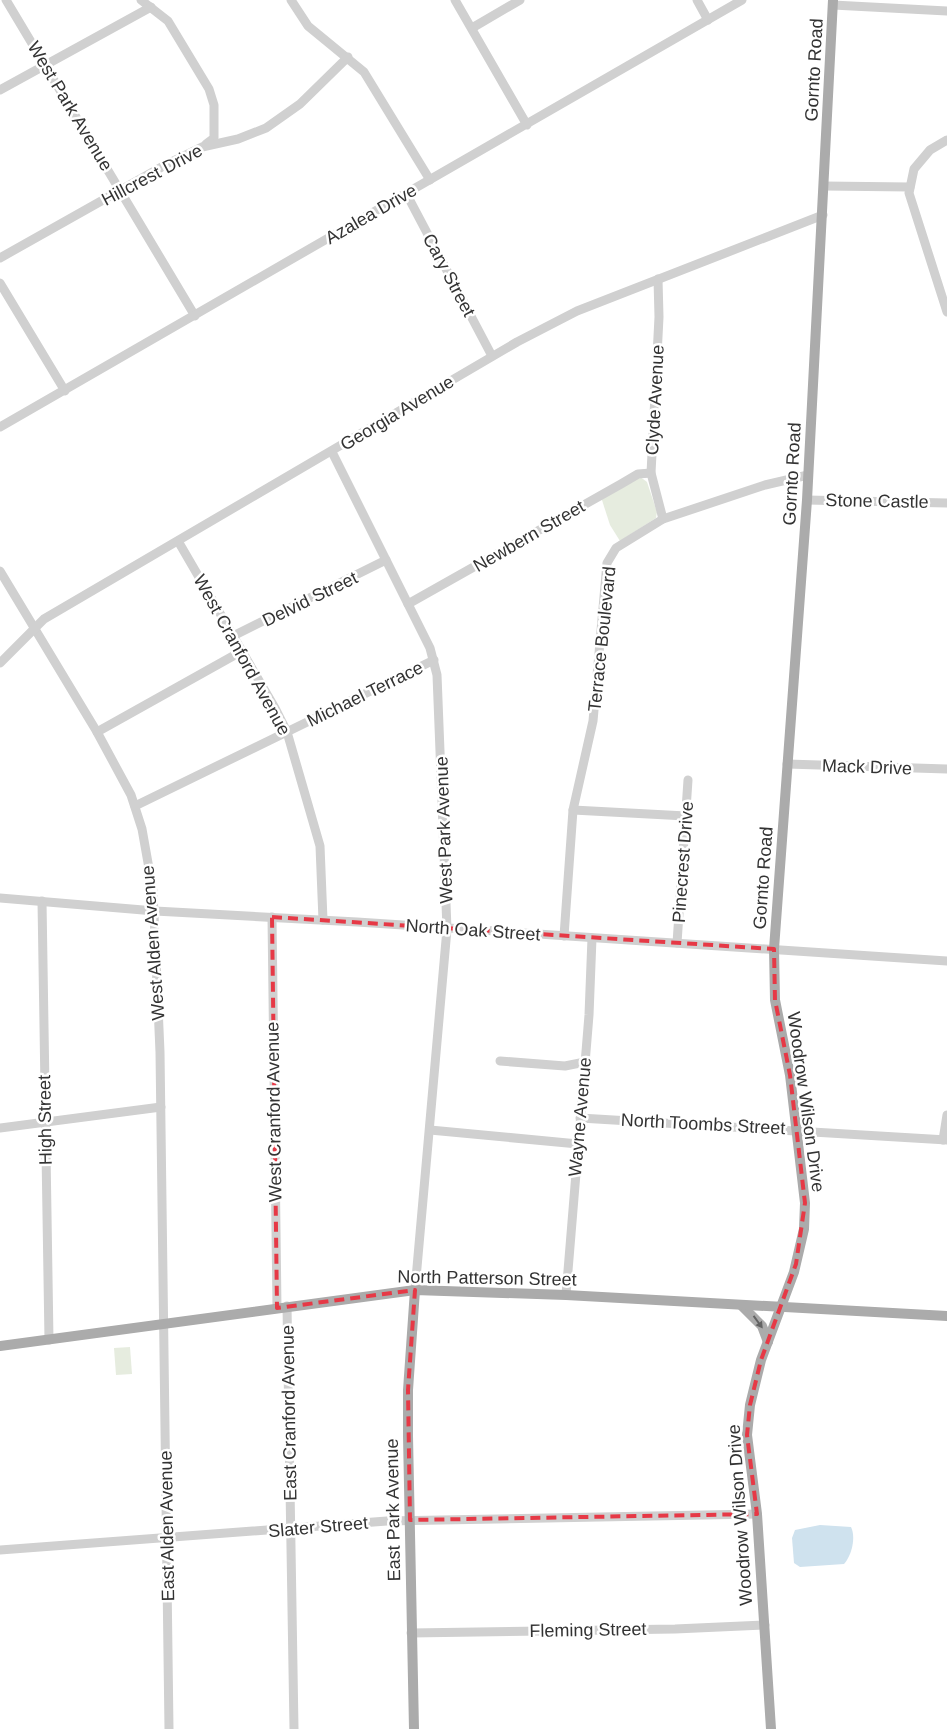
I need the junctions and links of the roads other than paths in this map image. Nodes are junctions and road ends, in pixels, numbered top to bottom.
1 (6, 0) edge
2 (141, 0) edge
3 (291, 0) edge
4 (455, 0) edge
5 (520, 0) edge
6 (697, 0) edge
7 (742, 0) edge
8 (833, 2) edge
9 (151, 7) junction
10 (947, 11) edge
11 (708, 20) junction
12 (472, 28) junction
13 (348, 57) junction
14 (46, 66) junction
15 (0, 90) edge
16 (527, 125) junction
17 (947, 140) edge
18 (202, 147) junction
19 (430, 180) junction
20 (824, 186) junction
21 (910, 187) junction
22 (120, 190) junction
23 (406, 193) junction
24 (823, 215) junction
25 (0, 258) edge
26 (658, 279) junction
27 (0, 283) edge
28 (947, 312) edge
29 (195, 316) junction
30 (492, 356) junction
31 (65, 391) junction
32 (0, 427) edge
33 (332, 452) junction
34 (651, 473) junction
35 (808, 475) junction
36 (806, 500) junction
37 (947, 503) edge
38 (663, 519) junction
39 (178, 541) junction
40 (386, 560) junction
41 (0, 571) edge
42 (408, 604) junction
43 (34, 628) junction
44 (233, 636) junction
45 (242, 651) junction
46 (434, 660) junction
47 (0, 663) edge
48 (97, 732) junction
49 (286, 732) junction
50 (787, 764) junction
51 (947, 769) edge
52 (688, 780) dead end
53 (135, 806) junction
54 (573, 810) junction
55 (686, 816) junction
56 (0, 898) edge
57 (42, 901) junction
58 (155, 911) junction
59 (272, 917) junction
60 (323, 920) junction
61 (447, 929) junction
62 (564, 936) junction
63 (592, 938) junction
64 (677, 943) junction
65 (774, 949) junction
66 (947, 961) edge
67 (500, 1061) dead end
68 (585, 1062) junction
69 (161, 1107) junction
70 (947, 1115) edge
71 (580, 1118) junction
72 (45, 1123) junction
73 (0, 1128) edge
74 (797, 1129) junction
75 (430, 1130) junction
76 (945, 1140) edge
77 (578, 1144) junction
78 (416, 1290) junction
79 (566, 1296) junction
80 (741, 1305) junction
81 (282, 1307) junction
82 (783, 1307) junction
83 (947, 1316) edge
84 (163, 1324) junction
85 (49, 1340) junction
86 (768, 1342) junction
87 (0, 1346) edge
88 (757, 1514) junction
89 (410, 1520) junction
90 (291, 1529) junction
91 (167, 1538) junction
92 (0, 1550) edge
93 (765, 1625) junction
94 (412, 1633) junction
95 (169, 1729) edge
96 (294, 1729) edge
97 (414, 1729) edge
98 (771, 1729) edge

1 - 14 street, West Park Avenue
2 - 9 street
3 - 13 street
4 - 12 street
5 - 12 street
6 - 11 street
7 - 11 street, Azalea Drive
8 - 10 street
8 - 20 main road, Gornto Road
9 - 14 street
9 - 18 street
11 - 16 street, Azalea Drive
12 - 16 street
13 - 18 street, Hillcrest Drive
13 - 19 street
14 - 15 street
14 - 22 street, West Park Avenue
16 - 19 street, Azalea Drive
17 - 21 street
18 - 22 street, Hillcrest Drive
19 - 23 street, Azalea Drive
20 - 21 street
20 - 24 main road, Gornto Road
21 - 28 street
22 - 25 street, Hillcrest Drive
22 - 29 street, West Park Avenue
23 - 29 street, Azalea Drive
23 - 30 street, Cary Street
24 - 26 street, Georgia Avenue
24 - 35 main road, Gornto Road
26 - 30 street, Georgia Avenue
26 - 34 street, Clyde Avenue
27 - 31 street
29 - 31 street, Azalea Drive
30 - 33 street, Georgia Avenue
31 - 32 street, Azalea Drive
33 - 39 street, Georgia Avenue
33 - 40 street, West Park Avenue
34 - 38 street, Clyde Avenue
34 - 42 street, Newbern Street
35 - 36 main road, Gornto Road
35 - 38 street, Terrace Boulevard
36 - 37 street, Stone Castle
36 - 50 main road, Gornto Road
38 - 54 street, Terrace Boulevard
39 - 43 street, Georgia Avenue
39 - 44 street, West Cranford Avenue
40 - 42 street, West Park Avenue
40 - 44 street, Delvid Street
41 - 43 street, West Alden Avenue
42 - 46 street, West Park Avenue
43 - 47 street, Georgia Avenue
43 - 48 street, West Alden Avenue
44 - 45 street, West Cranford Avenue
45 - 48 street
45 - 49 street, West Cranford Avenue
46 - 49 street, Michael Terrace
46 - 61 street, West Park Avenue
48 - 53 street, West Alden Avenue
49 - 53 street, Michael Terrace
49 - 60 street, West Cranford Avenue
50 - 51 street, Mack Drive
50 - 65 main road, Gornto Road
52 - 55 street, Pinecrest Drive
53 - 58 street, West Alden Avenue
54 - 55 street
54 - 62 street, Terrace Boulevard
55 - 64 street, Pinecrest Drive
56 - 57 street, North Oak Street
57 - 58 street, North Oak Street
57 - 72 street, High Street
58 - 59 street, North Oak Street
58 - 69 street, West Alden Avenue
59 - 60 street, North Oak Street
59 - 81 street, West Cranford Avenue
60 - 61 street, North Oak Street
61 - 62 street, North Oak Street
61 - 75 street, West Park Avenue
62 - 63 street, North Oak Street
63 - 64 street, North Oak Street
63 - 68 street, Wayne Avenue
64 - 65 street, North Oak Street
65 - 66 street, North Oak Street
65 - 74 main road, Woodrow Wilson Drive
67 - 68 street
68 - 71 street, Wayne Avenue
69 - 72 street
69 - 84 street, West Alden Avenue
70 - 76 street
71 - 74 street, North Toombs Street
71 - 77 street, Wayne Avenue
72 - 73 street
72 - 85 street, High Street
74 - 76 street, North Toombs Street
74 - 82 main road, Woodrow Wilson Drive
75 - 77 street
75 - 78 street, West Park Avenue
77 - 79 street, Wayne Avenue
78 - 79 main road, North Patterson Street
78 - 81 main road, North Patterson Street
78 - 89 main road, East Park Avenue
79 - 80 main road, North Patterson Street
80 - 82 main road, North Patterson Street
80 -> 86 main road
81 - 84 main road, North Patterson Street
81 - 90 street, East Cranford Avenue
82 - 83 main road, North Patterson Street
82 - 86 main road, Woodrow Wilson Drive
84 - 85 main road, North Patterson Street
84 - 91 street, East Alden Avenue
85 - 87 main road, North Patterson Street
86 - 88 main road, Woodrow Wilson Drive
88 - 89 street, Slater Street
88 - 93 main road, Woodrow Wilson Drive
89 - 90 street, Slater Street
89 - 94 main road, East Park Avenue
90 - 91 street, Slater Street
90 - 96 street, East Cranford Avenue
91 - 92 street, Slater Street
91 - 95 street, East Alden Avenue
93 - 94 street, Fleming Street
93 - 98 main road, Woodrow Wilson Drive
94 - 97 main road, East Park Avenue

